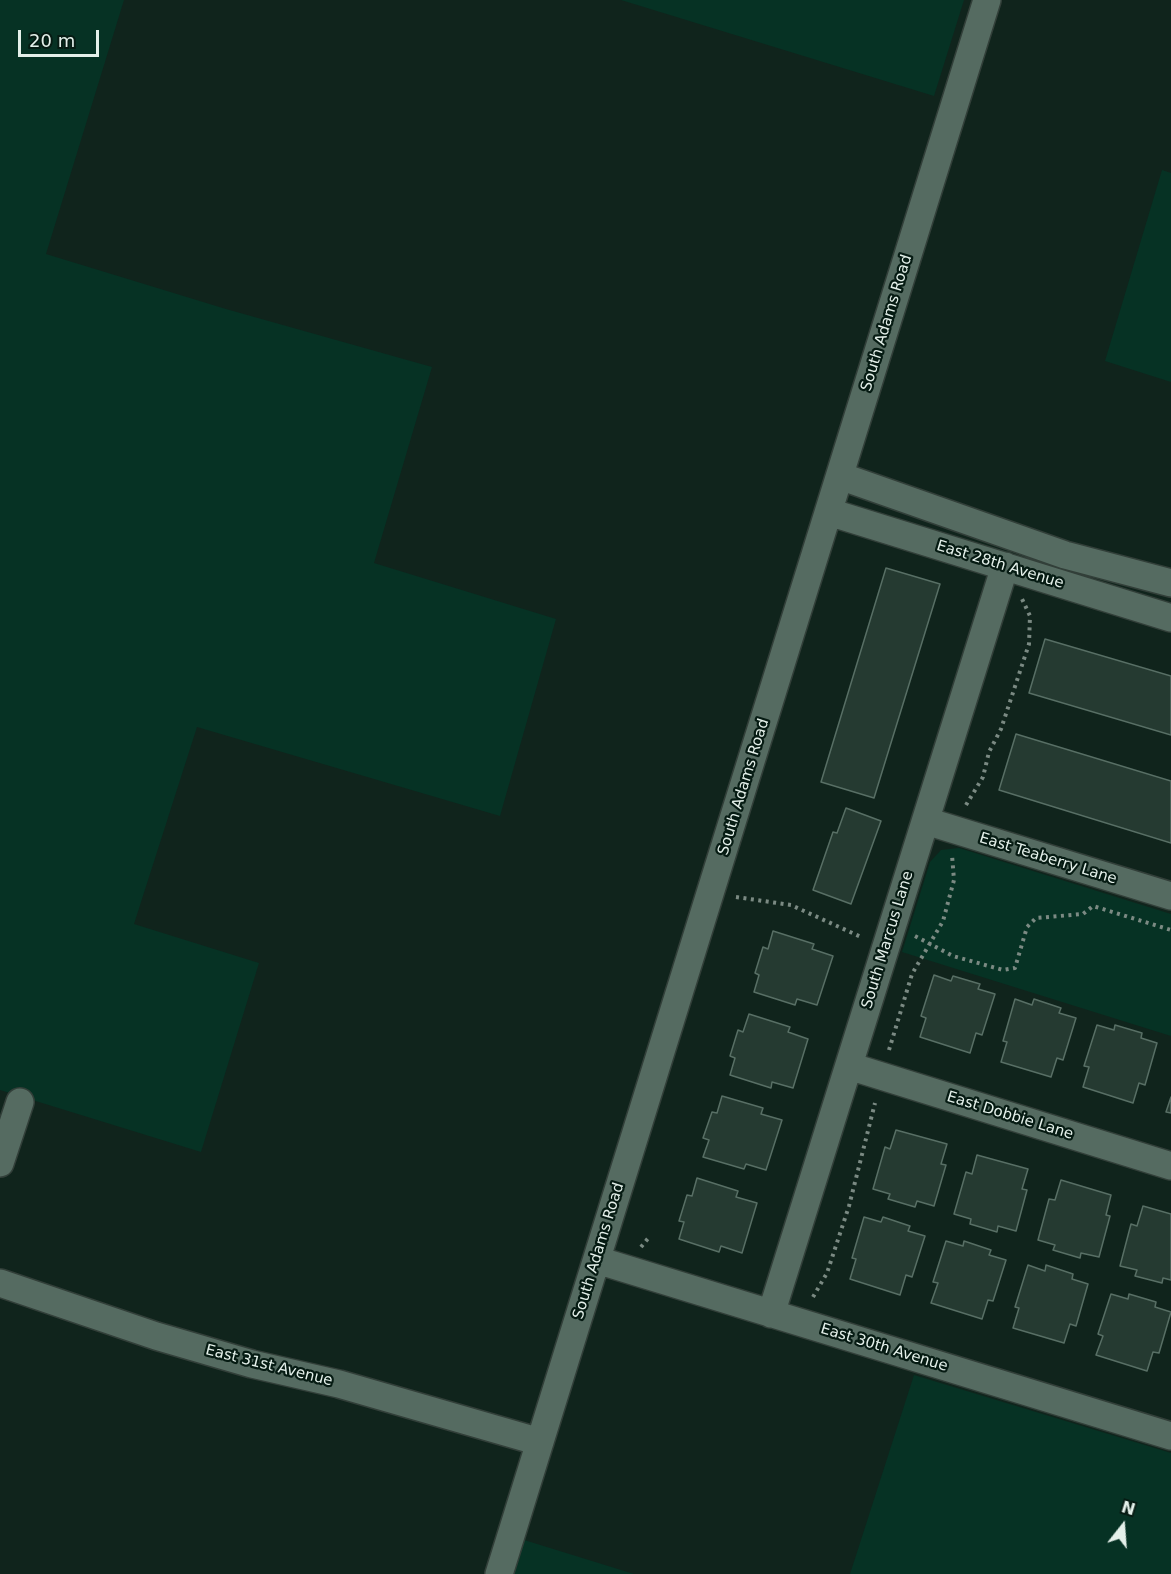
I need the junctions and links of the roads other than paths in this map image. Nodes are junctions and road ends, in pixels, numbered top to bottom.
1 (987, 0) edge
2 (840, 476) junction
3 (829, 512) junction
4 (1005, 566) junction
5 (1171, 583) edge
6 (1171, 618) edge
7 (937, 825) junction
8 (1171, 896) edge
9 (849, 1066) junction
10 (20, 1102) dead end
11 (0, 1163) edge
12 (1171, 1166) edge
13 (597, 1260) junction
14 (0, 1283) edge
15 (771, 1314) junction
16 (1171, 1436) edge
17 (540, 1442) junction
18 (499, 1574) edge

1 - 2 street, South Adams Road
2 - 3 street, South Adams Road
2 - 5 street
3 - 4 street, East 28th Avenue
3 - 13 street, South Adams Road
4 - 6 street, East 28th Avenue
4 - 7 street, South Marcus Lane
7 - 8 street, East Teaberry Lane
7 - 9 street, South Marcus Lane
9 - 12 street, East Dobbie Lane
9 - 15 street, South Marcus Lane
10 - 11 street
13 - 15 street, East 30th Avenue
13 - 17 street, South Adams Road
14 - 17 street, East 31st Avenue
15 - 16 street, East 30th Avenue
17 - 18 street, South Adams Road

